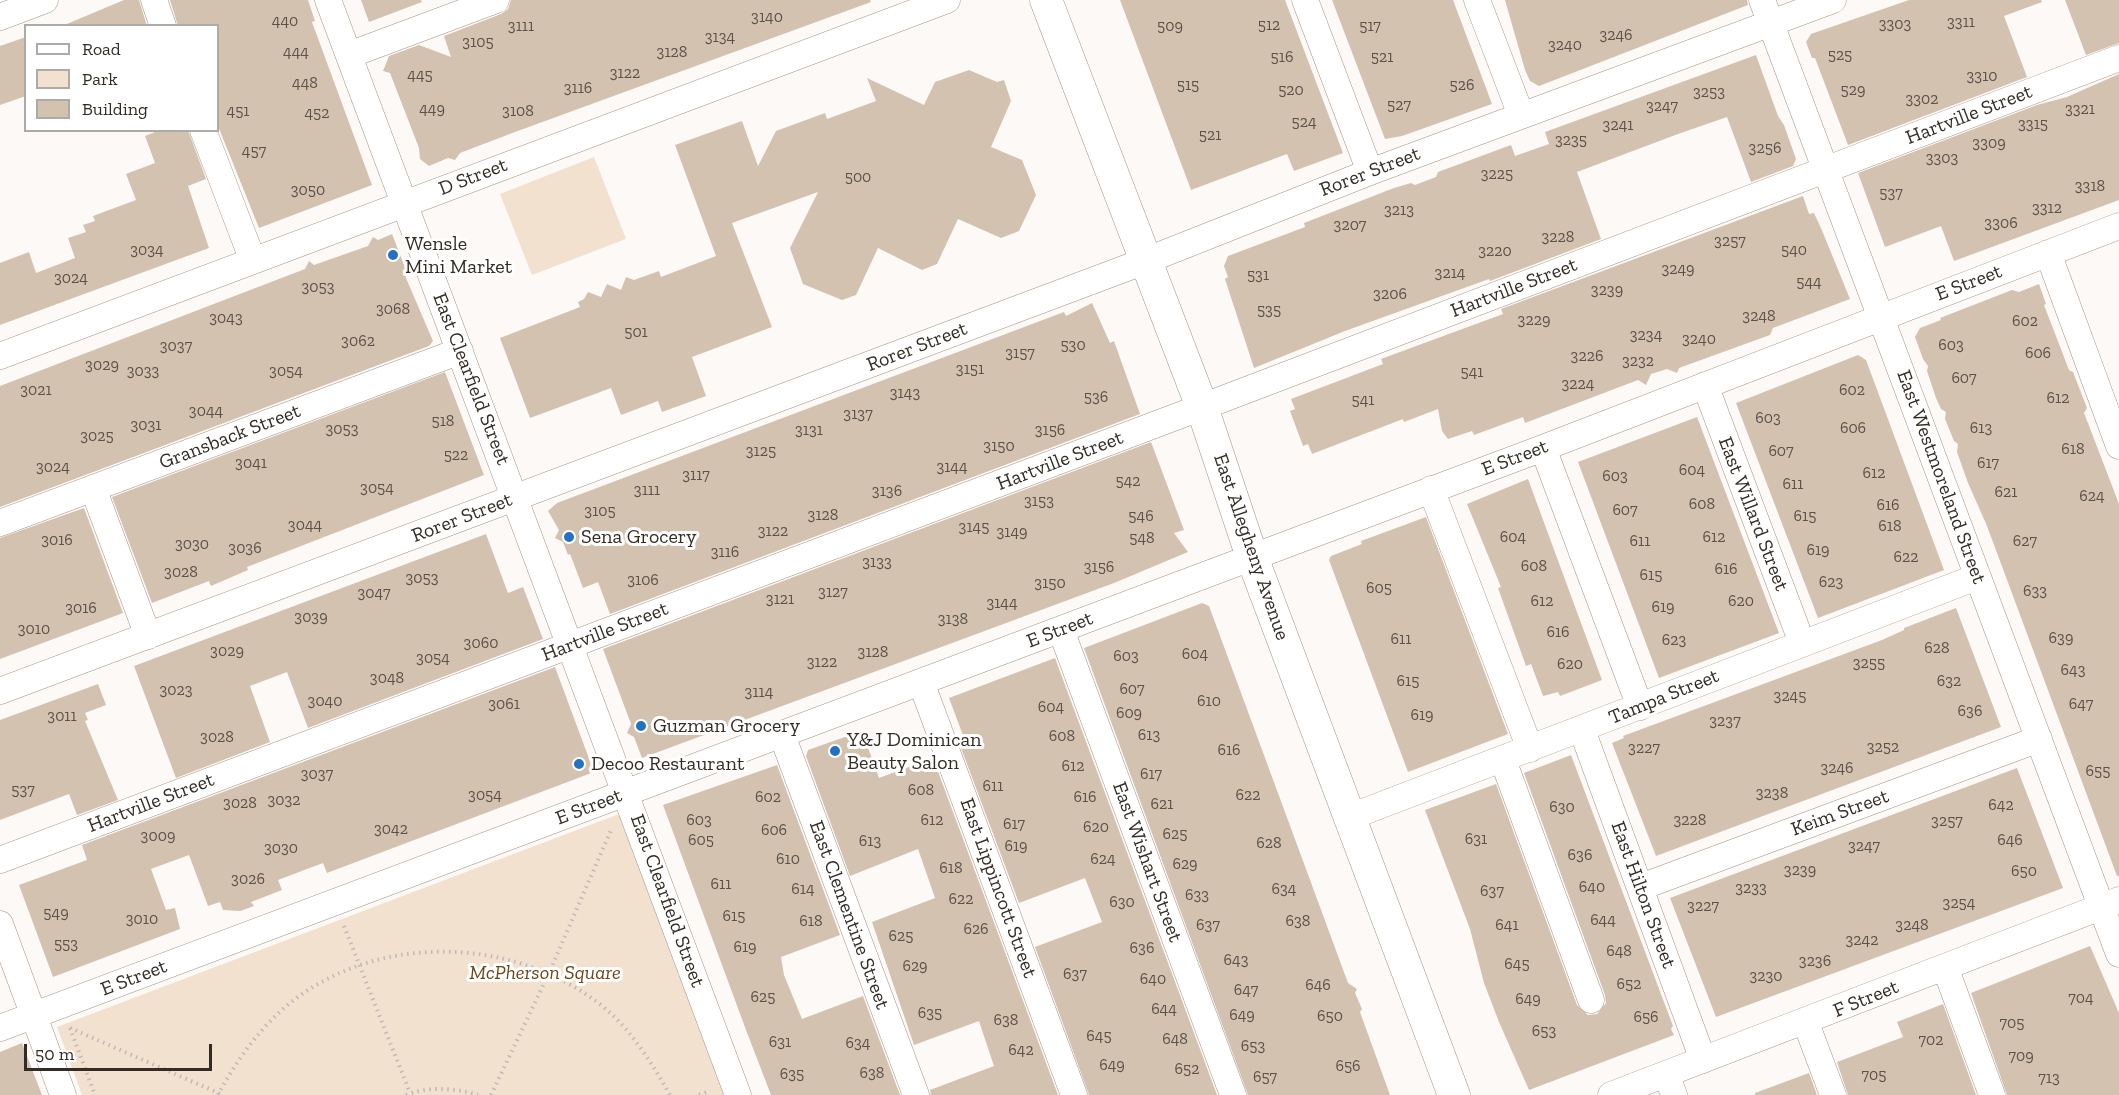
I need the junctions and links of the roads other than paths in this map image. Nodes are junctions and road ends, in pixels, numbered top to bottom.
1 (45, 0) edge
2 (154, 0) edge
3 (328, 0) edge
4 (496, 0) edge
5 (947, 0) edge
6 (1046, 0) edge
7 (1305, 0) edge
8 (1477, 0) edge
9 (1762, 0) edge
10 (1833, 0) edge
11 (0, 18) edge
12 (162, 24) edge
13 (1772, 24) junction
14 (349, 56) junction
15 (2119, 58) edge
16 (1521, 115) junction
17 (204, 132) edge
18 (1827, 168) junction
19 (1370, 172) junction
20 (406, 203) junction
21 (2119, 226) edge
22 (2048, 253) junction
23 (253, 261) junction
24 (1145, 261) junction
25 (1882, 317) junction
26 (460, 351) junction
27 (0, 356) edge
28 (1705, 385) junction
29 (1202, 407) junction
30 (2119, 446) edge
31 (1543, 448) junction
32 (93, 488) junction
33 (1431, 489) junction
34 (516, 498) junction
35 (0, 523) edge
36 (1252, 557) junction
37 (1977, 577) junction
38 (1061, 630) junction
39 (148, 636) junction
40 (1802, 643) junction
41 (572, 645) junction
42 (921, 682) junction
43 (0, 691) edge
44 (1640, 707) junction
45 (1582, 730) junction
46 (782, 735) junction
47 (2039, 740) junction
48 (1530, 750) junction
49 (1503, 760) junction
50 (627, 793) junction
51 (1350, 817) junction
52 (0, 860) edge
53 (1641, 887) junction
54 (2110, 904) edge
55 (0, 924) edge
56 (2119, 954) edge
57 (1945, 967) junction
58 (1591, 1000) dead end
59 (33, 1016) junction
60 (1806, 1023) junction
61 (0, 1028) edge
62 (1703, 1060) junction
63 (1670, 1084) edge
64 (63, 1095) edge
65 (738, 1095) edge
66 (916, 1095) edge
67 (1074, 1095) edge
68 (1233, 1095) edge
69 (1454, 1095) edge
70 (1611, 1095) edge
71 (1833, 1095) edge
72 (1992, 1095) edge

1 - 11 street
2 - 12 street
3 - 14 street, East Clearfield Street
4 - 14 street
5 - 20 street, D Street
6 - 24 main road, East Allegheny Avenue
7 - 19 street
8 - 16 street
9 - 13 street, East Westmoreland Street
10 - 13 street, Rorer Street
13 - 16 street, Rorer Street
13 - 18 street, East Westmoreland Street
14 - 20 street, East Clearfield Street
15 - 18 street, Hartville Street
16 - 19 street, Rorer Street
17 - 23 street
18 - 25 street, East Westmoreland Street
18 - 29 street, Hartville Street
19 - 24 street, Rorer Street
20 - 23 street, D Street
20 - 26 street, East Clearfield Street
21 - 22 street, E Street
22 - 25 street, E Street
22 - 30 street
23 - 27 street, D Street
24 - 29 main road, East Allegheny Avenue
24 - 34 street, Rorer Street
25 - 28 street, E Street
25 - 37 street, East Westmoreland Street
26 - 32 street, Gransback Street
26 - 34 street, East Clearfield Street
28 - 31 street, E Street
28 - 40 street, East Willard Street
29 - 36 main road, East Allegheny Avenue
29 - 41 street, Hartville Street
31 - 33 street, E Street
31 - 44 street
32 - 35 street, Gransback Street
32 - 39 street
33 - 36 street, E Street
33 - 48 street
34 - 39 street, Rorer Street
34 - 41 street, East Clearfield Street
36 - 38 street, E Street
36 - 51 main road, East Allegheny Avenue
37 - 40 street, Tampa Street
37 - 47 street, East Westmoreland Street
38 - 42 street, E Street
38 - 68 street, East Wishart Street
39 - 43 street, Rorer Street
40 - 44 street, Tampa Street
41 - 50 street, East Clearfield Street
41 - 52 street, Hartville Street
42 - 46 street, E Street
42 - 67 street, East Lippincott Street
44 - 45 street, Tampa Street
45 - 48 street, Tampa Street
45 - 53 street, East Hilton Street
46 - 50 street, E Street
46 - 66 street, East Clementine Street
47 - 53 street, Keim Street
47 - 54 street, East Westmoreland Street
48 - 49 street, Tampa Street
49 - 51 street, Tampa Street
49 - 58 street
50 - 59 street, E Street
50 - 65 street, East Clearfield Street
51 - 69 main road, East Allegheny Avenue
53 - 62 street, East Hilton Street
54 - 56 street, East Westmoreland Street
54 - 57 street, F Street
55 - 59 street
57 - 60 street, F Street
57 - 72 street
59 - 61 street, E Street
59 - 64 street
60 - 62 street, F Street
60 - 71 street
62 - 63 street, F Street
63 - 70 street, F Street

